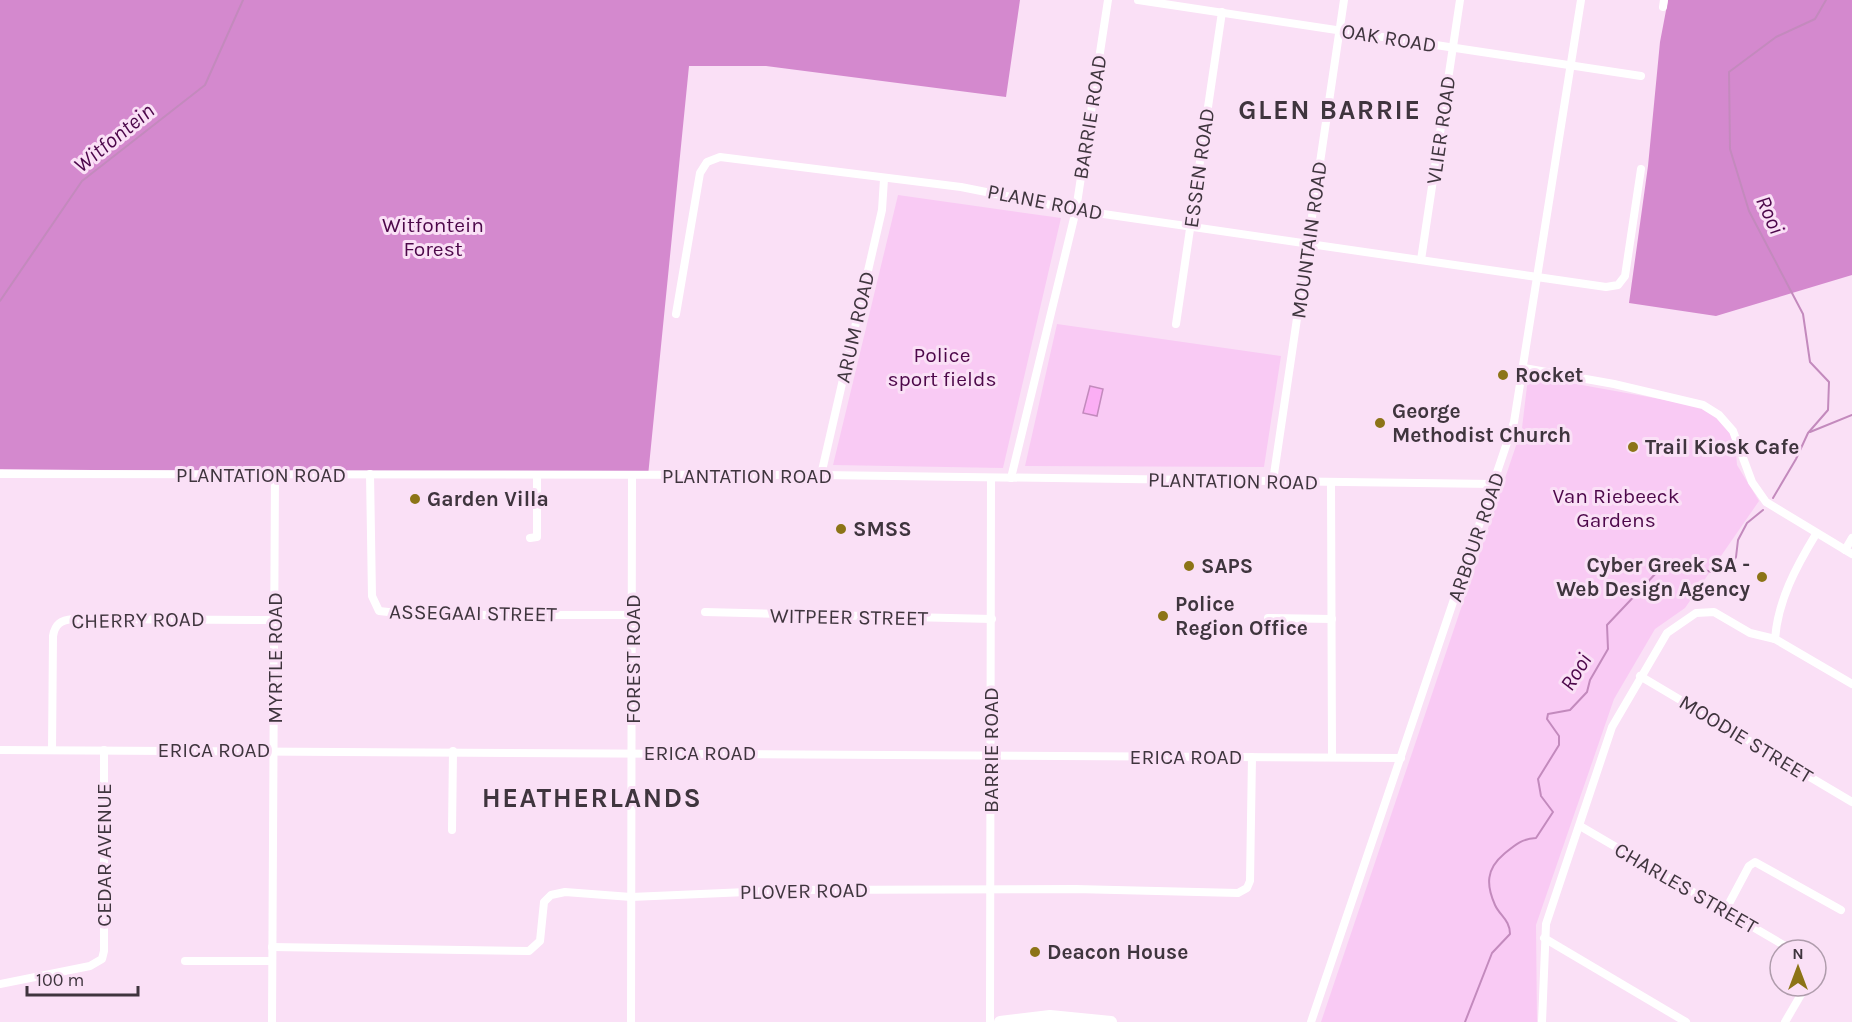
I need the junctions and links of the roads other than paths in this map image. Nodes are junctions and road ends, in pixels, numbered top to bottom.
1 (1108, 0) edge
2 (1138, 0) edge
3 (1344, 0) edge
4 (1460, 0) edge
5 (1581, 0) edge
6 (1222, 12) junction
7 (1340, 30) junction
8 (1453, 48) junction
9 (1571, 64) junction
10 (1641, 76) dead end
11 (1641, 168) dead end
12 (884, 179) junction
13 (1076, 210) junction
14 (1191, 227) junction
15 (1308, 244) junction
16 (1422, 260) junction
17 (1538, 278) junction
18 (676, 314) dead end
19 (1176, 324) dead end
20 (1524, 368) junction
21 (0, 474) edge
22 (370, 474) junction
23 (275, 475) junction
24 (821, 475) junction
25 (537, 476) junction
26 (632, 476) junction
27 (991, 478) junction
28 (1011, 478) junction
29 (1273, 481) junction
30 (1331, 482) junction
31 (1494, 484) junction
32 (1816, 534) junction
33 (530, 538) dead end
34 (1852, 538) edge
35 (1848, 552) edge
36 (705, 612) dead end
37 (633, 615) junction
38 (1268, 618) dead end
39 (992, 619) junction
40 (1332, 619) junction
41 (275, 620) junction
42 (1775, 639) junction
43 (1640, 676) junction
44 (1852, 684) edge
45 (0, 750) edge
46 (52, 750) junction
47 (104, 750) junction
48 (274, 751) junction
49 (453, 752) junction
50 (632, 752) junction
51 (992, 755) junction
52 (1252, 757) junction
53 (1332, 757) junction
54 (1401, 758) junction
55 (1852, 802) edge
56 (1580, 826) junction
57 (452, 830) dead end
58 (990, 889) junction
59 (632, 897) junction
60 (1841, 910) dead end
61 (1725, 911) junction
62 (1544, 938) junction
63 (1771, 938) edge
64 (272, 947) junction
65 (185, 961) dead end
66 (272, 961) junction
67 (0, 984) edge
68 (1799, 998) edge
69 (272, 1022) edge
70 (631, 1022) edge
71 (990, 1022) edge
72 (1000, 1022) edge
73 (1111, 1022) edge
74 (1311, 1022) edge
75 (1542, 1022) edge
76 (1686, 1022) edge
77 (1785, 1022) edge

1 - 13 street, BARRIE ROAD
2 - 6 street, OAK ROAD
3 - 7 street, MOUNTAIN ROAD
4 - 8 street, VLIER ROAD
5 - 9 street, ARBOUR ROAD
6 - 7 street, OAK ROAD
6 - 14 street, ESSEN ROAD
7 - 8 street, OAK ROAD
7 - 15 street, MOUNTAIN ROAD
8 - 9 street, OAK ROAD
8 - 16 street, VLIER ROAD
9 - 10 street, OAK ROAD
9 - 17 street, ARBOUR ROAD
11 - 17 street, PLANE ROAD
12 - 13 street, PLANE ROAD
12 - 18 street, PLANE ROAD
12 - 24 street, ARUM ROAD
13 - 14 street, PLANE ROAD
13 - 28 street, BARRIE ROAD
14 - 15 street, PLANE ROAD
14 - 19 street, ESSEN ROAD
15 - 16 street, PLANE ROAD
15 - 29 street, MOUNTAIN ROAD
16 - 17 street, PLANE ROAD
17 - 20 street, ARBOUR ROAD
20 - 31 street, ARBOUR ROAD
20 - 32 street
21 - 23 street, PLANTATION ROAD
22 - 23 street, PLANTATION ROAD
22 - 25 street, PLANTATION ROAD
22 - 37 street, ASSEGAAI STREET
23 - 41 street, MYRTLE ROAD
24 - 26 street, PLANTATION ROAD
24 - 27 street, PLANTATION ROAD
25 - 26 street, PLANTATION ROAD
25 - 33 street
26 - 37 street, FOREST ROAD
27 - 28 street, PLANTATION ROAD
27 - 39 street, BARRIE ROAD
28 - 29 street, PLANTATION ROAD
29 - 30 street, PLANTATION ROAD
30 - 31 street, PLANTATION ROAD
30 - 40 street
31 - 54 street, ARBOUR ROAD
32 - 35 street
32 - 42 street
34 - 35 street
36 - 39 street, WITPEER STREET
37 - 50 street, FOREST ROAD
38 - 40 street
39 - 51 street, BARRIE ROAD
40 - 53 street
41 - 46 street, CHERRY ROAD
41 - 48 street, MYRTLE ROAD
42 - 43 street
42 - 44 street
43 - 55 street, MOODIE STREET
43 - 56 street
45 - 46 street, ERICA ROAD
46 - 47 street, ERICA ROAD
47 - 48 street, ERICA ROAD
47 - 67 street, CEDAR AVENUE
48 - 49 street, ERICA ROAD
48 - 64 street, MYRTLE ROAD
49 - 50 street, ERICA ROAD
49 - 57 street
50 - 51 street, ERICA ROAD
50 - 59 street, FOREST ROAD
51 - 52 street, ERICA ROAD
51 - 58 street, BARRIE ROAD
52 - 53 street, ERICA ROAD
52 - 58 street, PLOVER ROAD
53 - 54 street, ERICA ROAD
54 - 74 street, ARBOUR ROAD
56 - 61 street, CHARLES STREET
56 - 62 street
58 - 59 street, PLOVER ROAD
58 - 71 street, BARRIE ROAD
59 - 64 street, PLOVER ROAD
59 - 70 street, FOREST ROAD
60 - 61 street
61 - 63 street, CHARLES STREET
62 - 75 street
62 - 76 street
64 - 66 street, MYRTLE ROAD
65 - 66 street
66 - 69 street, MYRTLE ROAD
68 - 77 street
72 - 73 highway

